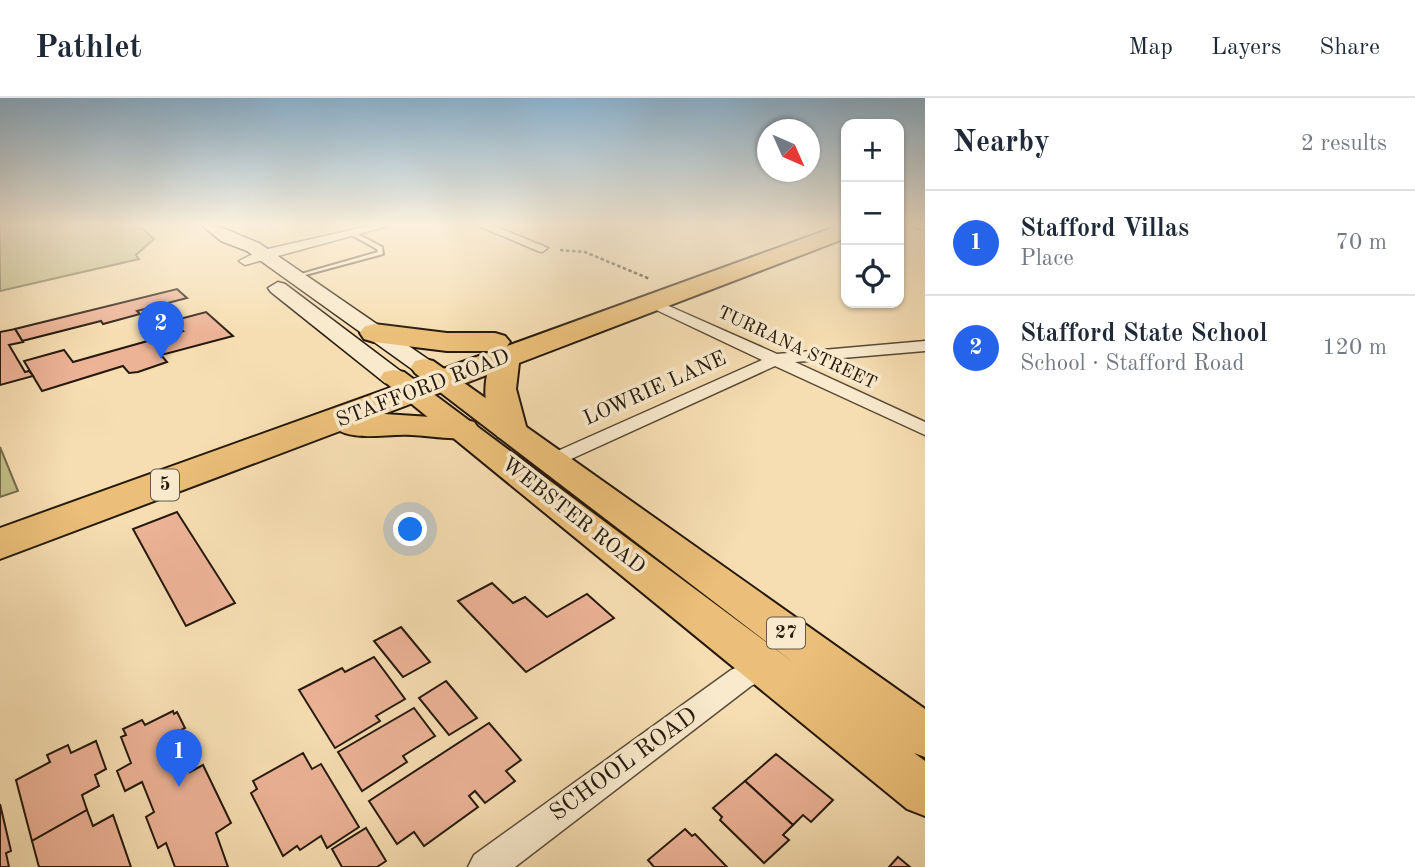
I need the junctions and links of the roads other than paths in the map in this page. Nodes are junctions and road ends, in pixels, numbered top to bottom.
1 (259, 262) edge
2 (263, 262) edge
3 (350, 262) edge
4 (736, 262) edge
5 (746, 262) edge
6 (296, 277) junction
7 (652, 291) junction
8 (374, 333) junction
9 (925, 346) edge
10 (500, 350) junction
11 (777, 359) junction
12 (419, 380) junction
13 (329, 425) junction
14 (462, 429) junction
15 (925, 429) edge
16 (510, 430) junction
17 (551, 461) junction
18 (0, 518) edge
19 (0, 544) edge
20 (764, 666) junction
21 (925, 736) edge
22 (925, 792) edge
23 (486, 867) edge

1 - 12 main road, WEBSTER ROAD
2 - 6 main road, WEBSTER ROAD
3 - 6 lane
4 - 10 highway, STAFFORD ROAD / 5
5 - 7 highway, STAFFORD ROAD / 5
6 - 8 main road, WEBSTER ROAD
7 - 10 highway, STAFFORD ROAD / 5
7 - 11 street, TURRANA STREET
8 - 10 highway
8 - 12 main road, WEBSTER ROAD
9 - 11 street
10 - 12 highway, STAFFORD ROAD / 5
10 - 16 highway
11 - 15 street, TURRANA STREET
11 - 17 street, LOWRIE LANE
12 - 13 highway, STAFFORD ROAD / 5
12 - 14 main road, WEBSTER ROAD / 27
12 - 16 main road, WEBSTER ROAD / 27
12 - 18 highway, STAFFORD ROAD / 5
13 - 14 highway
13 - 19 highway, STAFFORD ROAD / 5
14 - 20 main road, WEBSTER ROAD / 27
16 - 17 main road, WEBSTER ROAD / 27
17 - 21 main road, WEBSTER ROAD / 27
20 - 22 main road, WEBSTER ROAD / 27
20 - 23 street, SCHOOL ROAD

